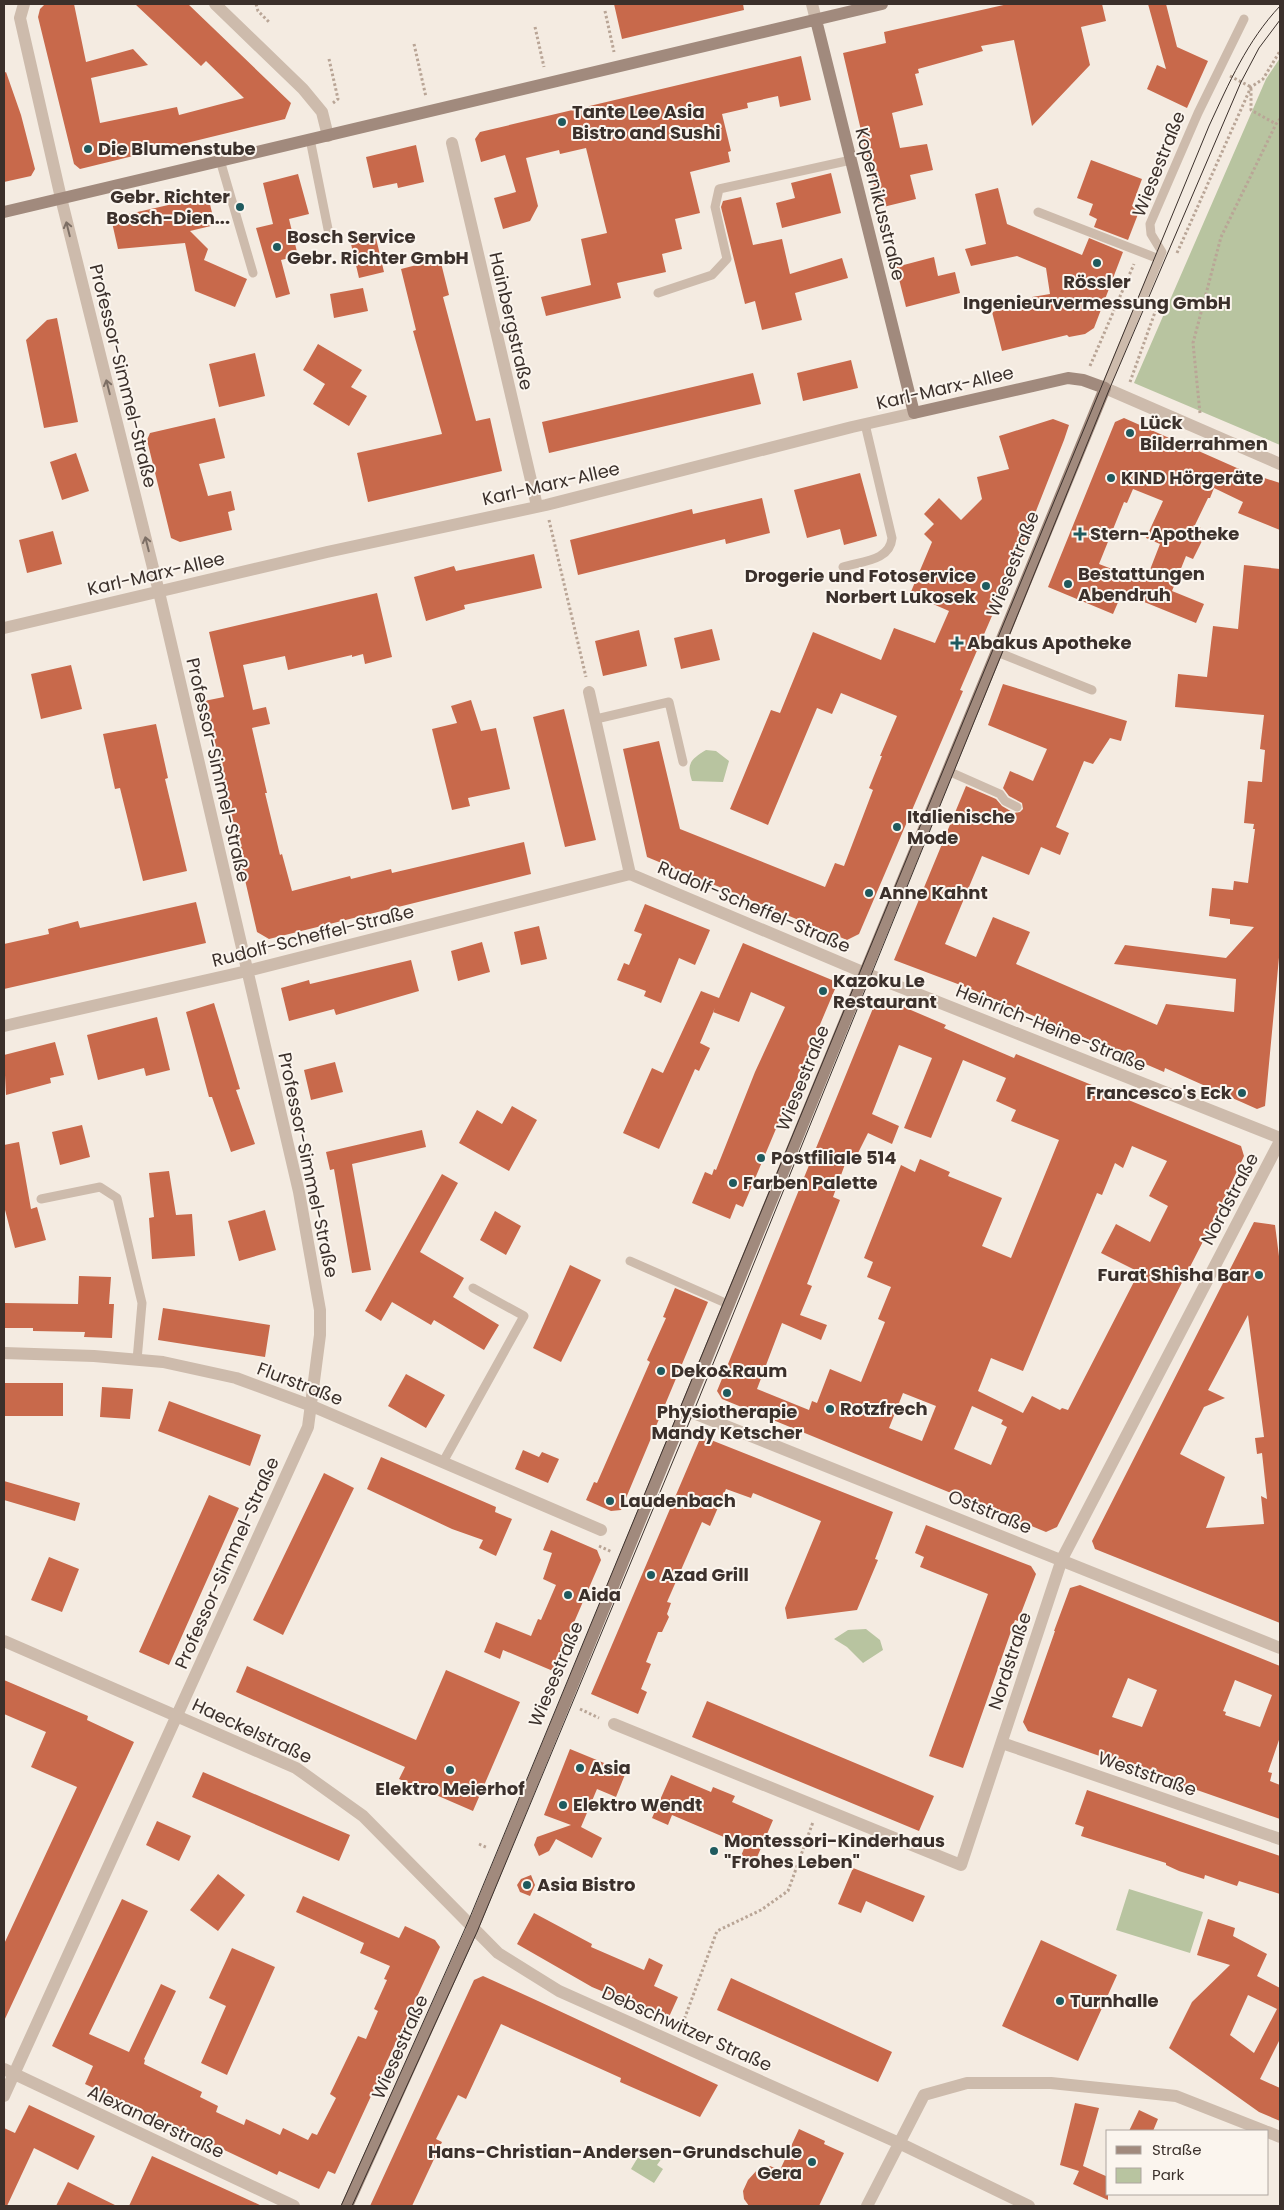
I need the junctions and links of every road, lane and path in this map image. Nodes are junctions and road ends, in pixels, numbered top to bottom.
1 (24, 4) edge
2 (215, 4) edge
3 (256, 4) edge
4 (812, 4) edge
5 (882, 4) edge
6 (605, 11) dead end
7 (816, 20) junction
8 (1244, 20) dead end
9 (269, 22) dead end
10 (535, 27) dead end
11 (414, 44) dead end
12 (1280, 51) edge
13 (329, 59) dead end
14 (618, 66) junction
15 (1220, 71) junction
16 (548, 82) junction
17 (1251, 87) junction
18 (429, 111) junction
19 (322, 112) junction
20 (1280, 118) edge
21 (1276, 124) junction
22 (328, 136) junction
23 (310, 139) junction
24 (452, 143) dead end
25 (220, 160) junction
26 (851, 160) junction
27 (61, 198) junction
28 (4, 212) edge
29 (1038, 212) dead end
30 (330, 239) dead end
31 (1139, 252) junction
32 (1160, 259) junction
33 (1174, 260) dead end
34 (253, 273) dead end
35 (658, 292) dead end
36 (1161, 296) dead end
37 (1083, 380) junction
38 (1105, 388) junction
39 (1124, 397) junction
40 (914, 413) junction
41 (865, 424) junction
42 (1202, 431) junction
43 (1280, 464) edge
44 (541, 505) junction
45 (843, 566) dead end
46 (159, 592) junction
47 (4, 628) edge
48 (997, 652) junction
49 (1092, 690) dead end
50 (590, 692) joint
51 (596, 719) junction
52 (683, 762) dead end
53 (948, 771) junction
54 (1017, 807) dead end
55 (630, 874) junction
56 (247, 972) junction
57 (865, 973) junction
58 (4, 1026) edge
59 (1280, 1139) edge
60 (41, 1199) dead end
61 (630, 1261) dead end
62 (472, 1288) dead end
63 (730, 1305) junction
64 (4, 1354) edge
65 (137, 1360) junction
66 (312, 1406) junction
67 (686, 1410) junction
68 (443, 1462) junction
69 (601, 1530) dead end
70 (1062, 1559) junction
71 (4, 1641) edge
72 (1280, 1648) edge
73 (563, 1702) junction
74 (177, 1716) junction
75 (614, 1724) joint
76 (1002, 1743) junction
77 (818, 1808) junction
78 (1280, 1839) edge
79 (473, 1927) junction
80 (675, 2042) junction
81 (9, 2071) edge
82 (4, 2096) edge
83 (1261, 2130) edge
84 (899, 2143) junction
85 (294, 2206) edge
86 (347, 2206) edge
87 (867, 2206) edge
88 (1029, 2206) edge

1 - 27 street, Professor-Simmel-Straße
2 - 19 street
3 - 9 path
4 - 7 street, Kopernikusstraße
5 - 7 street
6 - 14 path
7 - 14 street
7 - 26 street, Kopernikusstraße
8 - 15 lane, Wiesestraße
10 - 16 path
11 - 18 path
12 - 17 path
13 - 19 path
14 - 16 street
15 - 17 path
15 - 32 lane, Wiesestraße
16 - 18 street
17 - 21 path
17 - 33 path
18 - 22 street
19 - 22 street
20 - 21 path
21 - 42 path
22 - 23 street
23 - 25 street
23 - 30 lane
24 - 44 street, Hainbergstraße
25 - 27 street
25 - 34 lane
26 - 35 lane
26 - 40 street, Kopernikusstraße
27 - 28 street
46 -> 27 street, Professor-Simmel-Straße
29 - 31 lane
31 - 32 lane
31 - 37 path
32 - 38 lane, Wiesestraße
36 - 39 path
37 - 38 street, Karl-Marx-Allee
37 - 40 street, Karl-Marx-Allee
38 - 39 street
38 - 48 street, Wiesestraße
39 - 42 street
40 - 41 street, Karl-Marx-Allee
41 - 44 street, Karl-Marx-Allee
41 - 45 lane
42 - 43 street
44 - 46 street, Karl-Marx-Allee
44 - 50 path
46 - 47 street, Karl-Marx-Allee
46 - 56 street, Professor-Simmel-Straße
48 - 49 lane
48 - 53 street, Wiesestraße
50 - 51 street, Rudolf-Scheffel-Straße
51 - 52 lane
51 - 55 street, Rudolf-Scheffel-Straße
53 - 54 lane
53 - 57 street, Wiesestraße
55 - 56 street, Rudolf-Scheffel-Straße
55 - 57 street, Rudolf-Scheffel-Straße
56 - 58 street, Rudolf-Scheffel-Straße
56 - 66 street, Professor-Simmel-Straße
57 - 59 street, Heinrich-Heine-Straße
57 - 63 street, Wiesestraße
59 - 70 street, Nordstraße
60 - 65 lane
61 - 63 lane
62 - 68 lane
63 - 67 street, Wiesestraße
64 - 65 street, Flurstraße
65 - 66 street, Flurstraße
66 - 68 street, Flurstraße
66 - 74 street, Professor-Simmel-Straße
67 - 70 street, Oststraße
67 - 73 street, Wiesestraße
68 - 69 street, Flurstraße
70 - 72 street, Oststraße
70 - 76 street, Nordstraße
71 - 74 street, Haeckelstraße
73 - 75 path
73 - 79 street, Wiesestraße
74 - 79 street, Haeckelstraße
74 - 81 street, Professor-Simmel-Straße
75 - 77 street, Nordstraße
76 - 77 street, Nordstraße
76 - 78 street, Weststraße
77 - 80 path
79 - 80 street, Debschwitzer Straße
79 - 86 street, Wiesestraße
80 - 84 street, Debschwitzer Straße
81 - 82 street, Professor-Simmel-Straße
81 - 85 street, Alexanderstraße
83 - 84 street
84 - 87 street
84 - 88 street, Debschwitzer Straße

